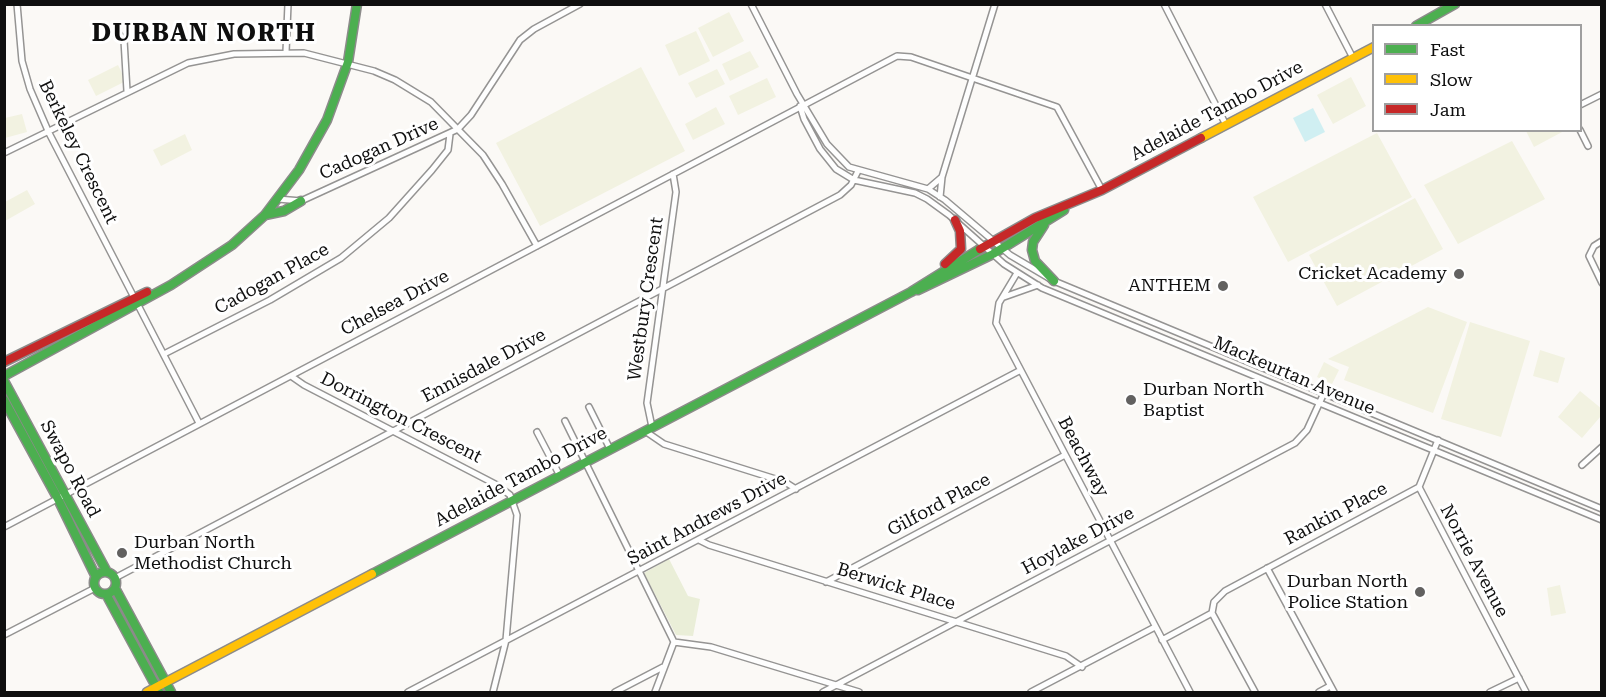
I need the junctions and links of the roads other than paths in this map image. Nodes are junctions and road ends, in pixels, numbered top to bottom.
1 (17, 4) edge
2 (288, 4) edge
3 (357, 4) edge
4 (580, 4) edge
5 (751, 4) edge
6 (995, 4) edge
7 (1164, 4) edge
8 (1325, 4) edge
9 (1455, 4) edge
10 (1420, 24) edge
11 (114, 33) dead end
12 (1372, 48) edge
13 (286, 52) junction
14 (1353, 58) junction
15 (348, 62) junction
16 (972, 78) junction
17 (128, 91) junction
18 (1602, 94) edge
19 (1582, 104) edge
20 (803, 106) junction
21 (1226, 125) junction
22 (458, 129) junction
23 (1581, 132) edge
24 (49, 134) junction
25 (450, 134) junction
26 (1588, 146) dead end
27 (4, 153) edge
28 (858, 171) junction
29 (673, 174) junction
30 (942, 177) junction
31 (854, 180) junction
32 (928, 189) junction
33 (1102, 190) junction
34 (940, 197) junction
35 (279, 199) junction
36 (301, 201) junction
37 (1074, 203) junction
38 (265, 215) junction
39 (955, 220) junction
40 (1046, 222) junction
41 (993, 241) junction
42 (1602, 241) edge
43 (537, 246) junction
44 (984, 246) junction
45 (1002, 249) junction
46 (993, 254) junction
47 (1017, 273) junction
48 (932, 277) junction
49 (1054, 281) junction
50 (1602, 283) edge
51 (1038, 285) junction
52 (663, 289) junction
53 (911, 292) junction
54 (1092, 297) junction
55 (1003, 298) junction
56 (136, 301) junction
57 (1087, 307) junction
58 (164, 354) junction
59 (4, 362) edge
60 (1019, 371) junction
61 (4, 376) edge
62 (291, 376) junction
63 (4, 381) edge
64 (1324, 393) junction
65 (4, 400) edge
66 (1320, 403) junction
67 (589, 407) dead end
68 (565, 421) dead end
69 (199, 423) junction
70 (649, 429) junction
71 (393, 431) junction
72 (537, 432) dead end
73 (1438, 440) junction
74 (1602, 447) edge
75 (610, 450) junction
76 (1433, 451) junction
77 (1065, 455) junction
78 (586, 462) junction
79 (1582, 465) dead end
80 (560, 476) junction
81 (1419, 487) junction
82 (796, 489) junction
83 (61, 497) junction
84 (513, 500) junction
85 (1602, 508) edge
86 (1602, 520) edge
87 (4, 527) edge
88 (699, 540) junction
89 (1110, 541) junction
90 (1267, 568) junction
91 (639, 571) junction
92 (111, 575) junction
93 (96, 577) junction
94 (826, 582) junction
95 (95, 588) junction
96 (115, 588) junction
97 (106, 594) junction
98 (1212, 613) junction
99 (957, 622) junction
100 (1155, 627) junction
101 (4, 635) edge
102 (1162, 639) junction
103 (506, 640) junction
104 (674, 642) junction
105 (663, 667) junction
106 (1082, 667) junction
107 (1519, 678) junction
108 (166, 683) junction
109 (836, 686) junction
110 (1330, 686) junction
111 (158, 690) edge
112 (147, 693) edge
113 (171, 693) edge
114 (408, 693) edge
115 (493, 693) edge
116 (615, 693) edge
117 (655, 693) edge
118 (823, 693) edge
119 (859, 693) edge
120 (1031, 693) edge
121 (1190, 693) edge
122 (1255, 693) edge
123 (1319, 693) edge
124 (1334, 693) edge
125 (1490, 693) edge
126 (1526, 693) edge

1 - 24 street, Berkeley Crescent
2 - 13 street
3 - 15 street
4 - 22 street, Cadogan Drive
5 - 20 street
6 - 16 street
7 - 21 street
8 - 14 street
9 - 10 street
11 - 17 street
12 - 14 street, Adelaide Tambo Drive
13 - 15 street
13 - 17 street
14 - 21 street, Adelaide Tambo Drive
15 - 22 street
15 - 35 street
16 - 20 street, Chelsea Drive
16 - 30 street
16 - 33 street, Chelsea Drive
17 - 24 street
18 - 19 street
20 - 28 street
20 - 29 street, Chelsea Drive
20 - 31 street
21 - 33 street, Adelaide Tambo Drive
22 - 25 street, Cadogan Drive
22 - 43 street
23 - 26 street
24 - 27 street
24 - 56 street, Berkeley Crescent
25 - 36 street, Cadogan Drive
25 - 58 street, Cadogan Place
28 - 31 street, Ennisdale Drive
28 - 32 street
29 - 43 street, Chelsea Drive
29 - 52 street, Westbury Crescent
30 - 32 street
30 - 34 street
31 - 39 street
31 - 52 street, Ennisdale Drive
32 - 34 street
33 - 37 street, Adelaide Tambo Drive
34 - 41 street
35 - 36 street, Cadogan Drive
35 - 38 street
36 - 38 street
37 - 40 street, Adelaide Tambo Drive
37 - 41 street, Adelaide Tambo Drive
38 - 56 street
39 - 44 street
39 - 48 street
40 - 45 street, Adelaide Tambo Drive
40 - 49 street
41 - 44 street, Adelaide Tambo Drive
41 - 45 street, Mackeurtan Avenue
42 - 50 street
43 - 62 street, Chelsea Drive
44 - 46 street, Mackeurtan Avenue
44 - 48 street, Adelaide Tambo Drive
45 - 46 street, Adelaide Tambo Drive
45 - 49 street, Mackeurtan Avenue
46 - 47 street, Mackeurtan Avenue
46 - 53 street, Adelaide Tambo Drive
47 - 51 street, Mackeurtan Avenue
47 - 55 street, Beachway
48 - 53 street, Adelaide Tambo Drive
49 - 54 street, Mackeurtan Avenue
51 - 55 street
51 - 57 street, Mackeurtan Avenue
52 - 70 street, Westbury Crescent
52 - 71 street, Ennisdale Drive
53 - 70 street, Adelaide Tambo Drive
54 - 57 street
54 - 64 street, Mackeurtan Avenue
55 - 60 street, Beachway
56 - 58 street, Berkeley Crescent
56 - 59 street
56 - 61 street
57 - 66 street, Mackeurtan Avenue
58 - 69 street, Berkeley Crescent
60 - 77 street, Beachway
60 - 82 street, Saint Andrews Drive
62 - 69 street, Chelsea Drive
62 - 71 street, Dorrington Crescent
63 - 83 street, Swapo Road
64 - 66 street, Hoylake Drive
64 - 73 street, Mackeurtan Avenue
65 - 83 street, Swapo Road
66 - 76 street, Mackeurtan Avenue
66 - 89 street, Hoylake Drive
67 - 75 street
68 - 78 street
69 - 83 street, Chelsea Drive
70 - 75 street, Adelaide Tambo Drive
70 - 82 street
71 - 84 street, Dorrington Crescent
71 - 92 street, Ennisdale Drive
72 - 80 street
73 - 76 street
73 - 85 street, Mackeurtan Avenue
74 - 79 street
75 - 78 street, Adelaide Tambo Drive
76 - 81 street
76 - 86 street, Mackeurtan Avenue
77 - 89 street, Beachway
77 - 94 street, Gilford Place
78 - 80 street, Adelaide Tambo Drive
78 - 91 street
80 - 84 street, Adelaide Tambo Drive
81 - 90 street, Rankin Place
81 - 107 street, Norrie Avenue
82 - 88 street, Saint Andrews Drive
83 - 87 street, Chelsea Drive
83 - 92 street, Swapo Road
83 - 93 street, Swapo Road
84 - 103 street
84 - 108 street, Adelaide Tambo Drive
88 - 91 street, Saint Andrews Drive
88 - 94 street, Berwick Place
89 - 99 street, Hoylake Drive
89 - 100 street, Beachway
90 - 98 street, Rankin Place
90 - 110 street
91 - 103 street, Saint Andrews Drive
91 - 104 street
92 - 93 street
92 - 96 street
93 - 95 street
94 - 99 street, Berwick Place
95 - 97 street
95 - 101 street
96 - 97 street
96 - 108 street
97 - 111 street
98 - 102 street
98 - 122 street
99 - 106 street, Berwick Place
99 - 109 street, Hoylake Drive
100 - 102 street, Beachway
100 - 106 street
102 - 121 street, Beachway
103 - 114 street, Saint Andrews Drive
103 - 115 street
104 - 105 street
104 - 109 street
105 - 116 street
105 - 117 street
106 - 120 street
107 - 125 street
107 - 126 street, Norrie Avenue
108 - 111 street, Adelaide Tambo Drive
108 - 113 street
109 - 118 street, Hoylake Drive
109 - 119 street
110 - 123 street
110 - 124 street
111 - 112 street, Adelaide Tambo Drive

